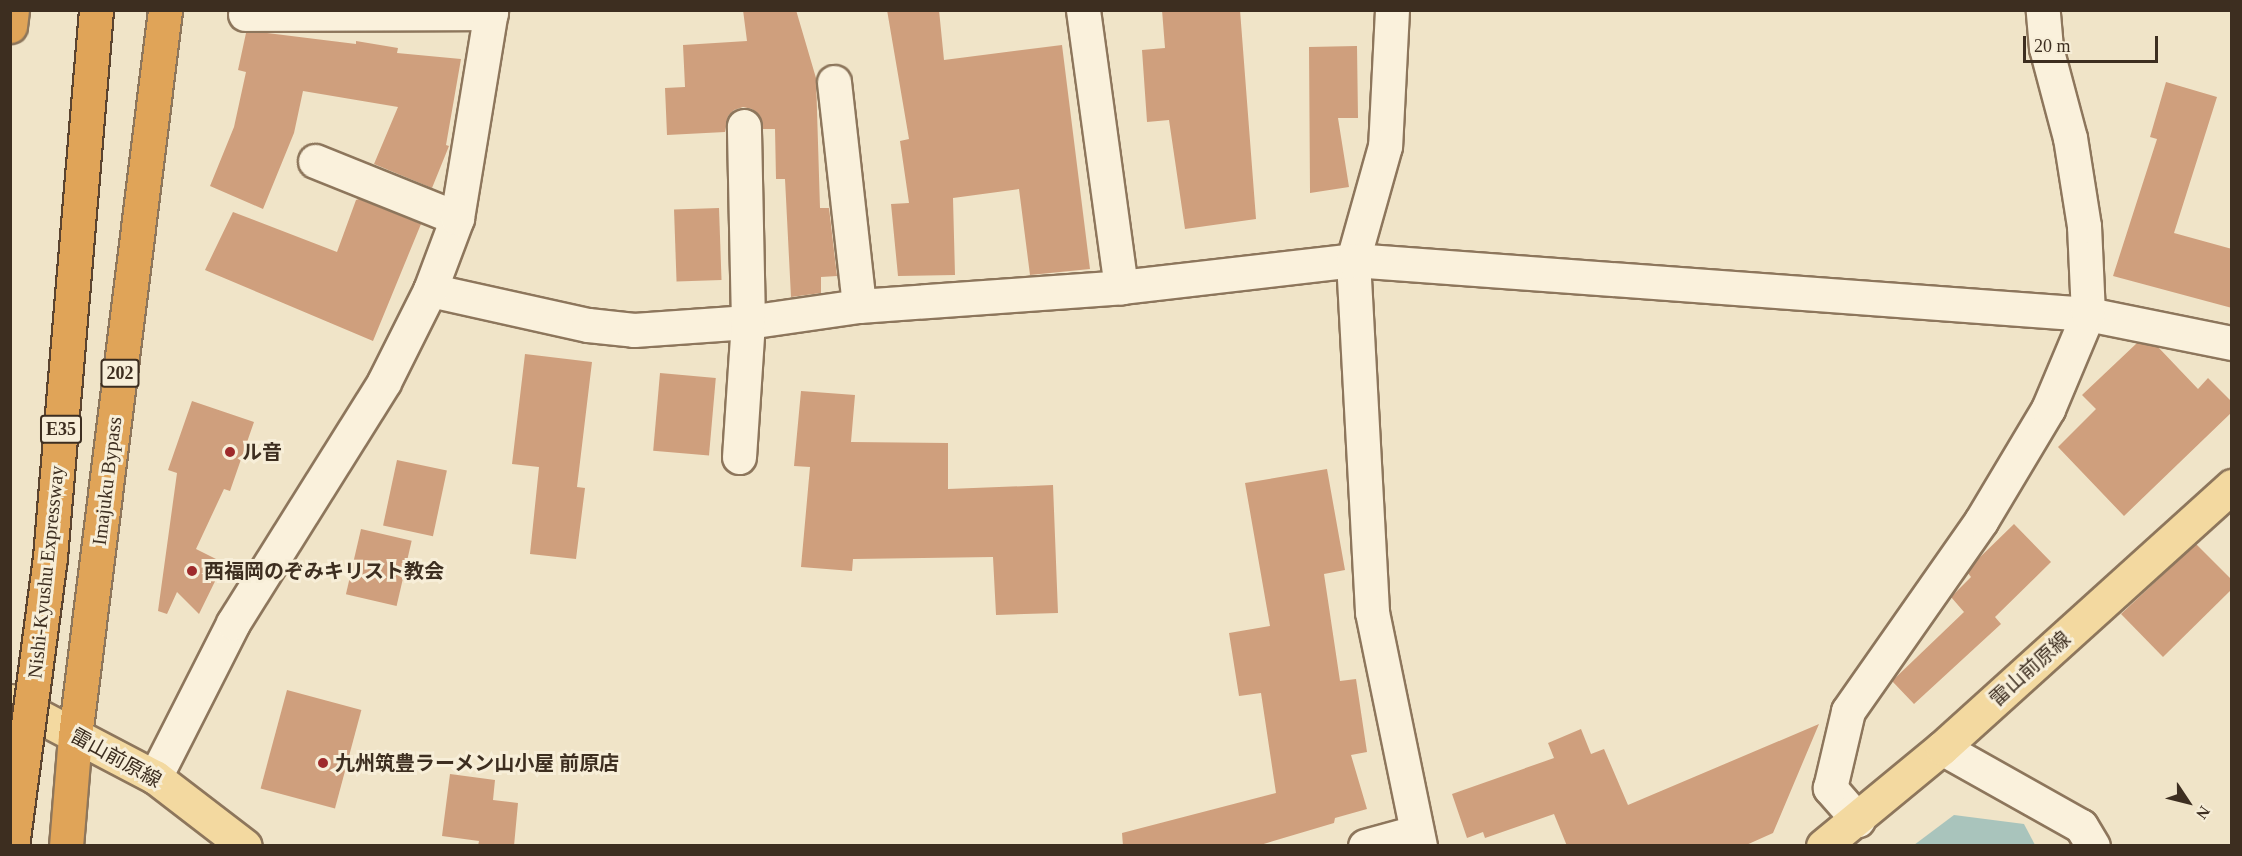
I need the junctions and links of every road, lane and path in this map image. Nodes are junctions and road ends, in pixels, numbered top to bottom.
1 (12, 10) edge
2 (96, 10) edge
3 (165, 10) edge
4 (1083, 10) edge
5 (1392, 10) edge
6 (2043, 10) edge
7 (491, 12) edge
8 (245, 14) dead end
9 (10, 26) edge
10 (834, 82) dead end
11 (744, 126) dead end
12 (315, 161) dead end
13 (457, 218) junction
14 (1353, 260) junction
15 (1121, 287) junction
16 (430, 290) junction
17 (859, 306) junction
18 (2088, 314) junction
19 (748, 322) junction
20 (2232, 343) edge
21 (739, 457) dead end
22 (2232, 486) edge
23 (10, 701) edge
24 (75, 736) junction
25 (1942, 748) junction
26 (155, 777) junction
27 (1858, 820) junction
28 (1418, 839) edge
29 (12, 846) edge
30 (66, 846) edge
31 (245, 846) edge
32 (1365, 846) edge
33 (1823, 846) edge
34 (2093, 846) edge

1 - 9 highway
2 - 29 highway, Nishi-Kyushu Expressway / E35, bridge
3 - 24 highway, Imajuku Bypass / 202
4 - 15 street
5 - 14 street
6 - 18 street
7 - 8 street
7 - 13 street
10 - 17 street
11 - 19 street
12 - 13 street
13 - 16 street
14 - 15 street
14 - 18 street
14 - 28 street
15 - 17 street
16 - 19 street
16 - 26 street
17 - 19 street
18 - 20 street
18 - 27 street
19 - 21 street
22 - 25 main road, 雷山前原線
23 - 24 main road, 雷山前原線
24 - 26 main road, 雷山前原線
24 - 30 highway, Imajuku Bypass / 202
25 - 27 main road, 雷山前原線
25 - 34 street
26 - 31 main road, 雷山前原線
27 - 33 main road, 雷山前原線
28 - 32 street

